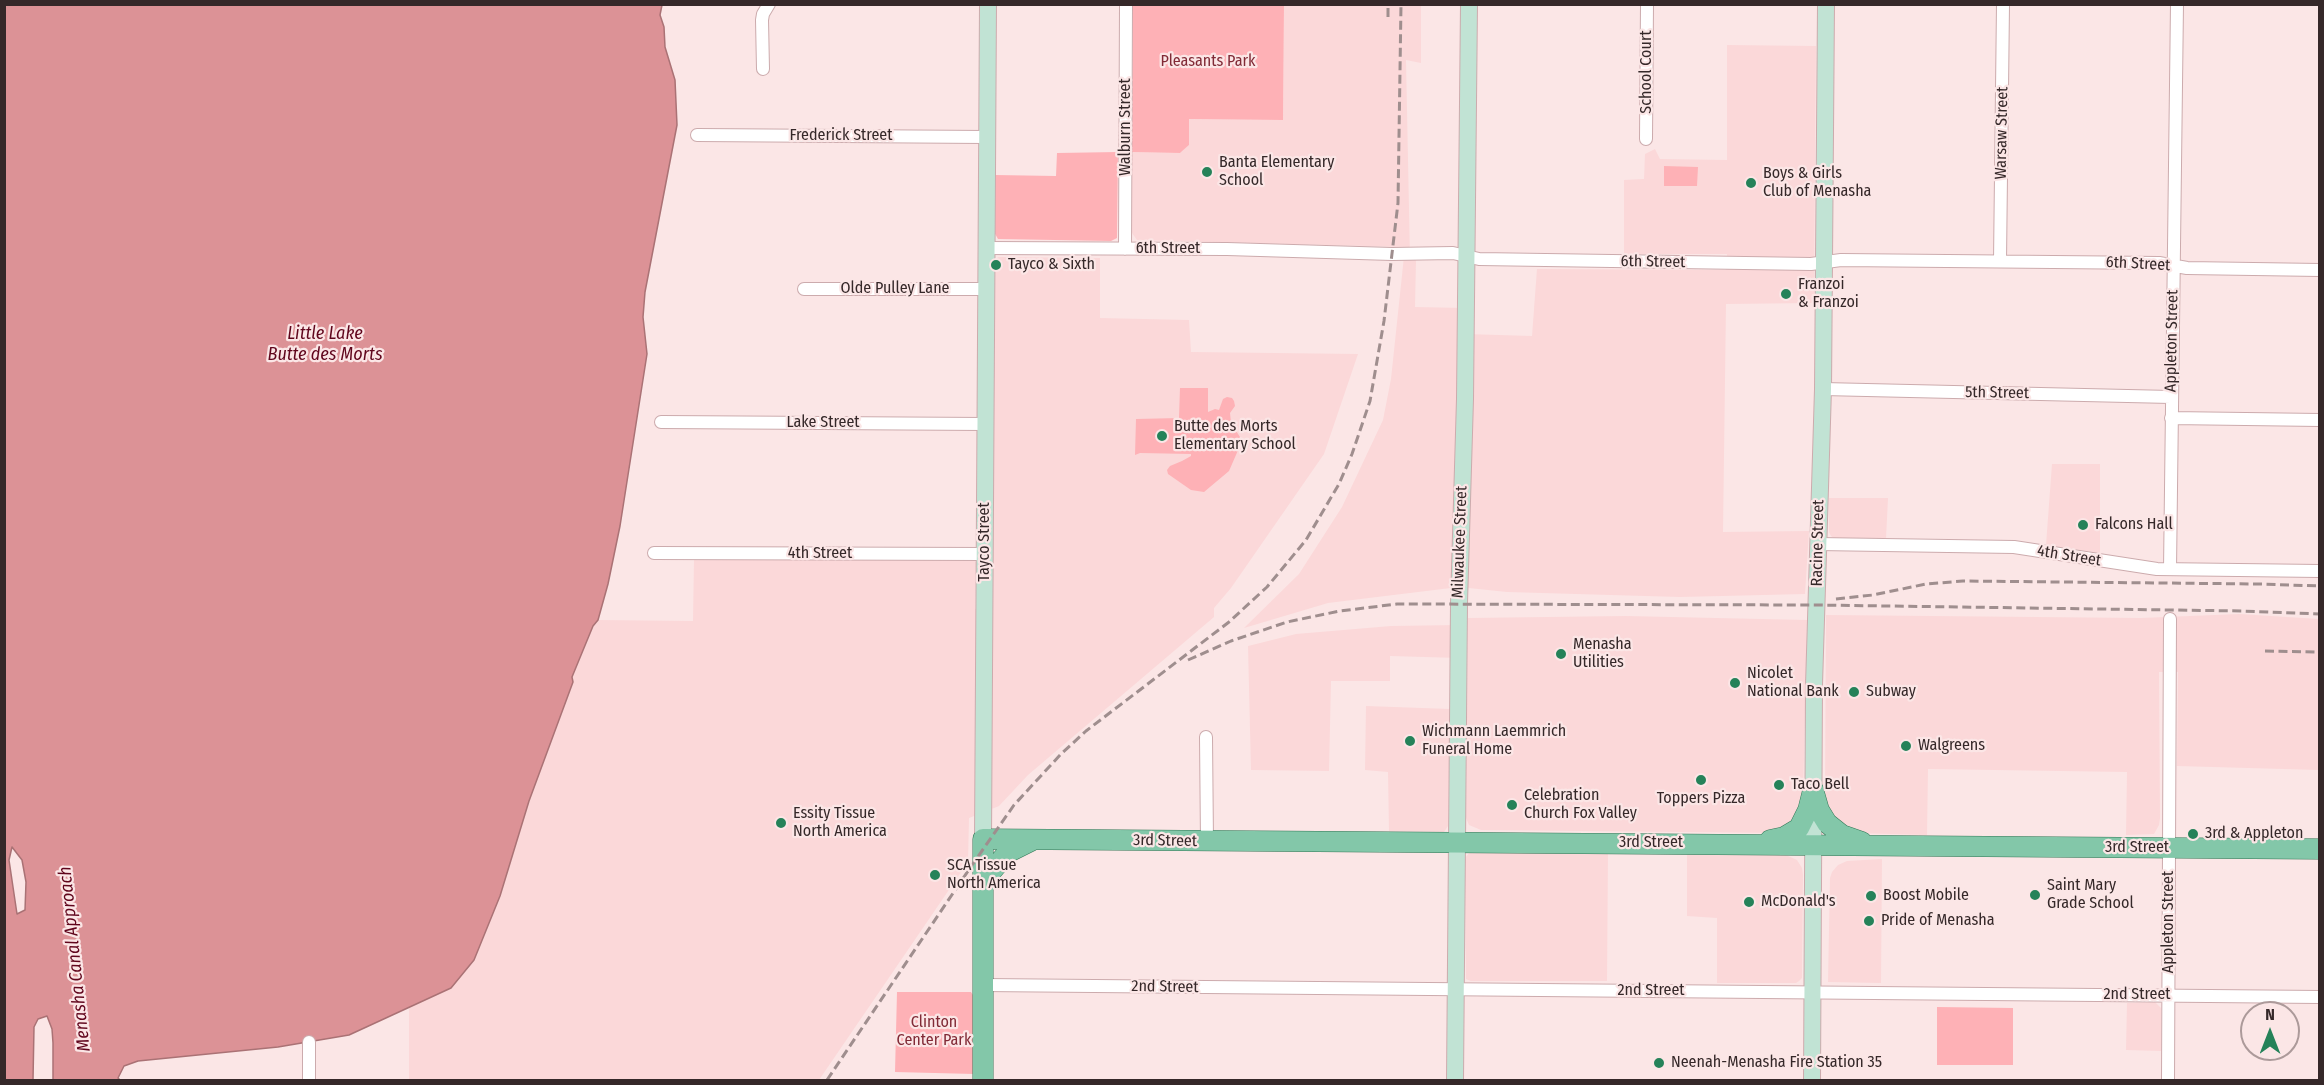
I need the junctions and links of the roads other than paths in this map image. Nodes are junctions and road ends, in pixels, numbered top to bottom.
1 (769, 4) edge
2 (988, 4) edge
3 (1126, 4) edge
4 (1469, 4) edge
5 (1647, 4) edge
6 (1826, 4) edge
7 (2004, 4) edge
8 (2176, 4) edge
9 (763, 69) dead end
10 (697, 135) dead end
11 (986, 137) junction
12 (1647, 139) dead end
13 (986, 248) junction
14 (1125, 249) junction
15 (1466, 256) junction
16 (2000, 261) junction
17 (1823, 262) junction
18 (2174, 266) junction
19 (2319, 270) edge
20 (804, 289) dead end
21 (986, 289) junction
22 (1823, 389) junction
23 (2171, 397) junction
24 (2171, 418) junction
25 (2319, 420) edge
26 (661, 422) dead end
27 (985, 424) junction
28 (1818, 544) junction
29 (654, 553) dead end
30 (985, 554) junction
31 (2170, 569) junction
32 (2319, 571) edge
33 (2170, 619) dead end
34 (1206, 737) dead end
35 (1813, 789) junction
36 (983, 839) junction
37 (1035, 839) junction
38 (1207, 842) junction
39 (1457, 842) junction
40 (1750, 844) junction
41 (1814, 845) junction
42 (1882, 847) junction
43 (2169, 848) junction
44 (2319, 849) edge
45 (983, 887) junction
46 (983, 985) junction
47 (1457, 990) junction
48 (1813, 993) junction
49 (2169, 995) junction
50 (2319, 997) edge
51 (309, 1042) dead end
52 (309, 1080) edge
53 (983, 1080) edge
54 (1455, 1080) edge
55 (1812, 1080) edge
56 (2168, 1080) edge

1 - 9 street
2 - 11 street, Tayco Street
3 - 14 street, Walburn Street
4 - 15 street, Milwaukee Street
5 - 12 street, School Court
6 - 17 street, Racine Street
7 - 16 street, Warsaw Street
8 - 18 street, Appleton Street
10 - 11 street, Frederick Street
11 - 13 street, Tayco Street
13 - 14 street, 6th Street
13 - 21 street, Tayco Street
14 - 15 street, 6th Street
15 - 17 street, 6th Street
15 - 39 street, Milwaukee Street
16 - 17 street, 6th Street
16 - 18 street, 6th Street
17 - 22 street, Racine Street
18 - 19 street, 6th Street
18 - 23 street, Appleton Street
20 - 21 street, Olde Pulley Lane
21 - 27 street, Tayco Street
22 - 23 street, 5th Street
22 - 28 street, Racine Street
23 - 24 street, Appleton Street
24 - 25 street
24 - 31 street, Appleton Street
26 - 27 street, Lake Street
27 - 30 street, Tayco Street
28 - 31 street, 4th Street
28 - 35 street, Racine Street
29 - 30 street, 4th Street
30 - 36 street, Tayco Street
31 - 32 street, 4th Street
33 - 43 street, Appleton Street
34 - 38 street
35 - 40 main road
35 - 41 street, Racine Street
35 - 42 main road
36 - 37 main road, 3rd Street
36 - 45 main road, Tayco Street
37 - 38 main road, 3rd Street
37 - 45 main road
38 - 39 main road, 3rd Street
39 - 40 main road, 3rd Street
39 - 47 street, Milwaukee Street
40 - 41 main road, 3rd Street
41 - 42 main road, 3rd Street
41 - 48 street, Racine Street
42 - 43 main road, 3rd Street
43 - 44 main road, 3rd Street
43 - 49 street, Appleton Street
45 - 46 main road, Tayco Street
46 - 47 street, 2nd Street
46 - 53 main road, Tayco Street
47 - 48 street, 2nd Street
47 - 54 street, Milwaukee Street
48 - 49 street, 2nd Street
48 - 55 street, Racine Street
49 - 50 street, 2nd Street
49 - 56 street, Appleton Street
51 - 52 street

